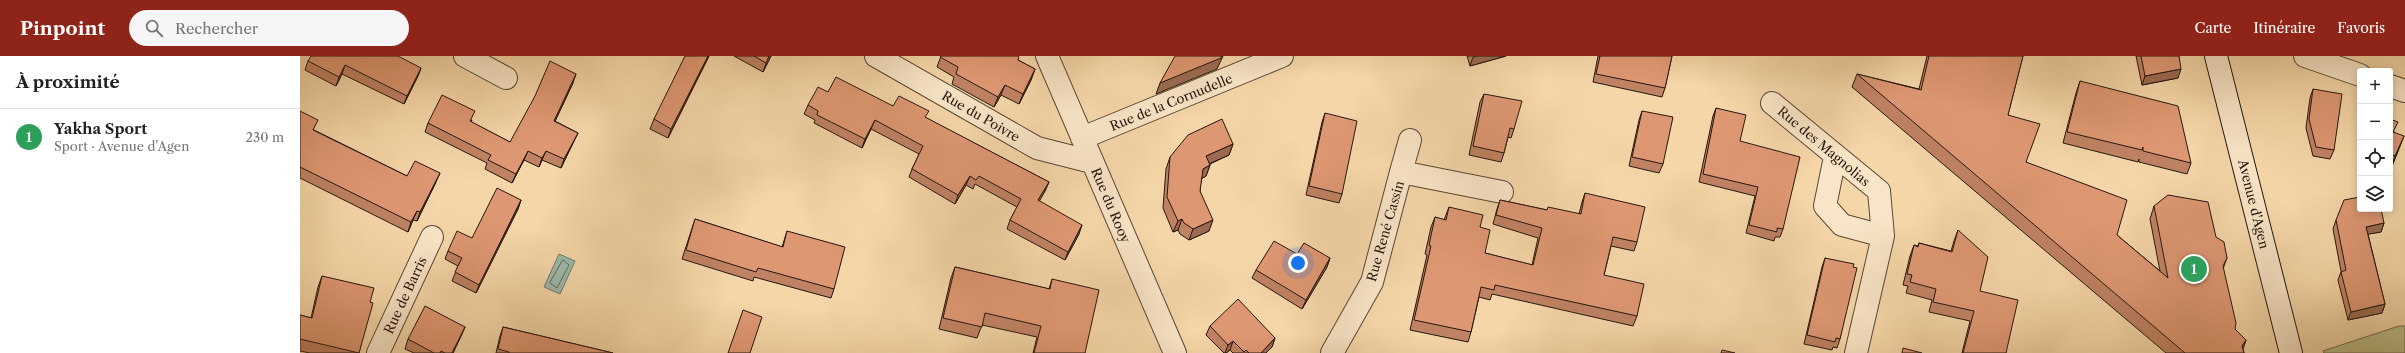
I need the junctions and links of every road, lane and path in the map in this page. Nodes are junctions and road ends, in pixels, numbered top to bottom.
1 (465, 56) edge
2 (876, 56) edge
3 (1047, 56) edge
4 (1282, 56) edge
5 (2216, 56) edge
6 (2306, 56) edge
7 (2357, 74) edge
8 (506, 78) dead end
9 (2393, 87) edge
10 (2405, 91) edge
11 (1772, 103) dead end
12 (1082, 138) junction
13 (1410, 140) dead end
14 (1835, 157) junction
15 (1092, 162) junction
16 (1401, 172) junction
17 (1502, 192) dead end
18 (1883, 236) junction
19 (432, 237) dead end
20 (378, 353) edge
21 (1175, 353) edge
22 (1332, 353) edge
23 (1856, 353) edge
24 (2291, 353) edge

1 - 8 street
2 - 15 street, Rue du Poivre
3 - 12 street, Rue du Rooy
4 - 12 street, Rue de la Cornudelle
5 - 24 street, Avenue d'Agen
6 - 7 street
9 - 10 street
11 - 14 street, Rue des Magnolias
12 - 15 street, Rue du Rooy
13 - 16 street, Rue René Cassin
14 - 18 street, Rue des Magnolias
14 - 18 street
15 - 21 street, Rue du Rooy
16 - 17 street, Rue René Cassin
16 - 22 street, Rue René Cassin
18 - 23 street, Rue des Magnolias
19 - 20 street, Rue de Barris

